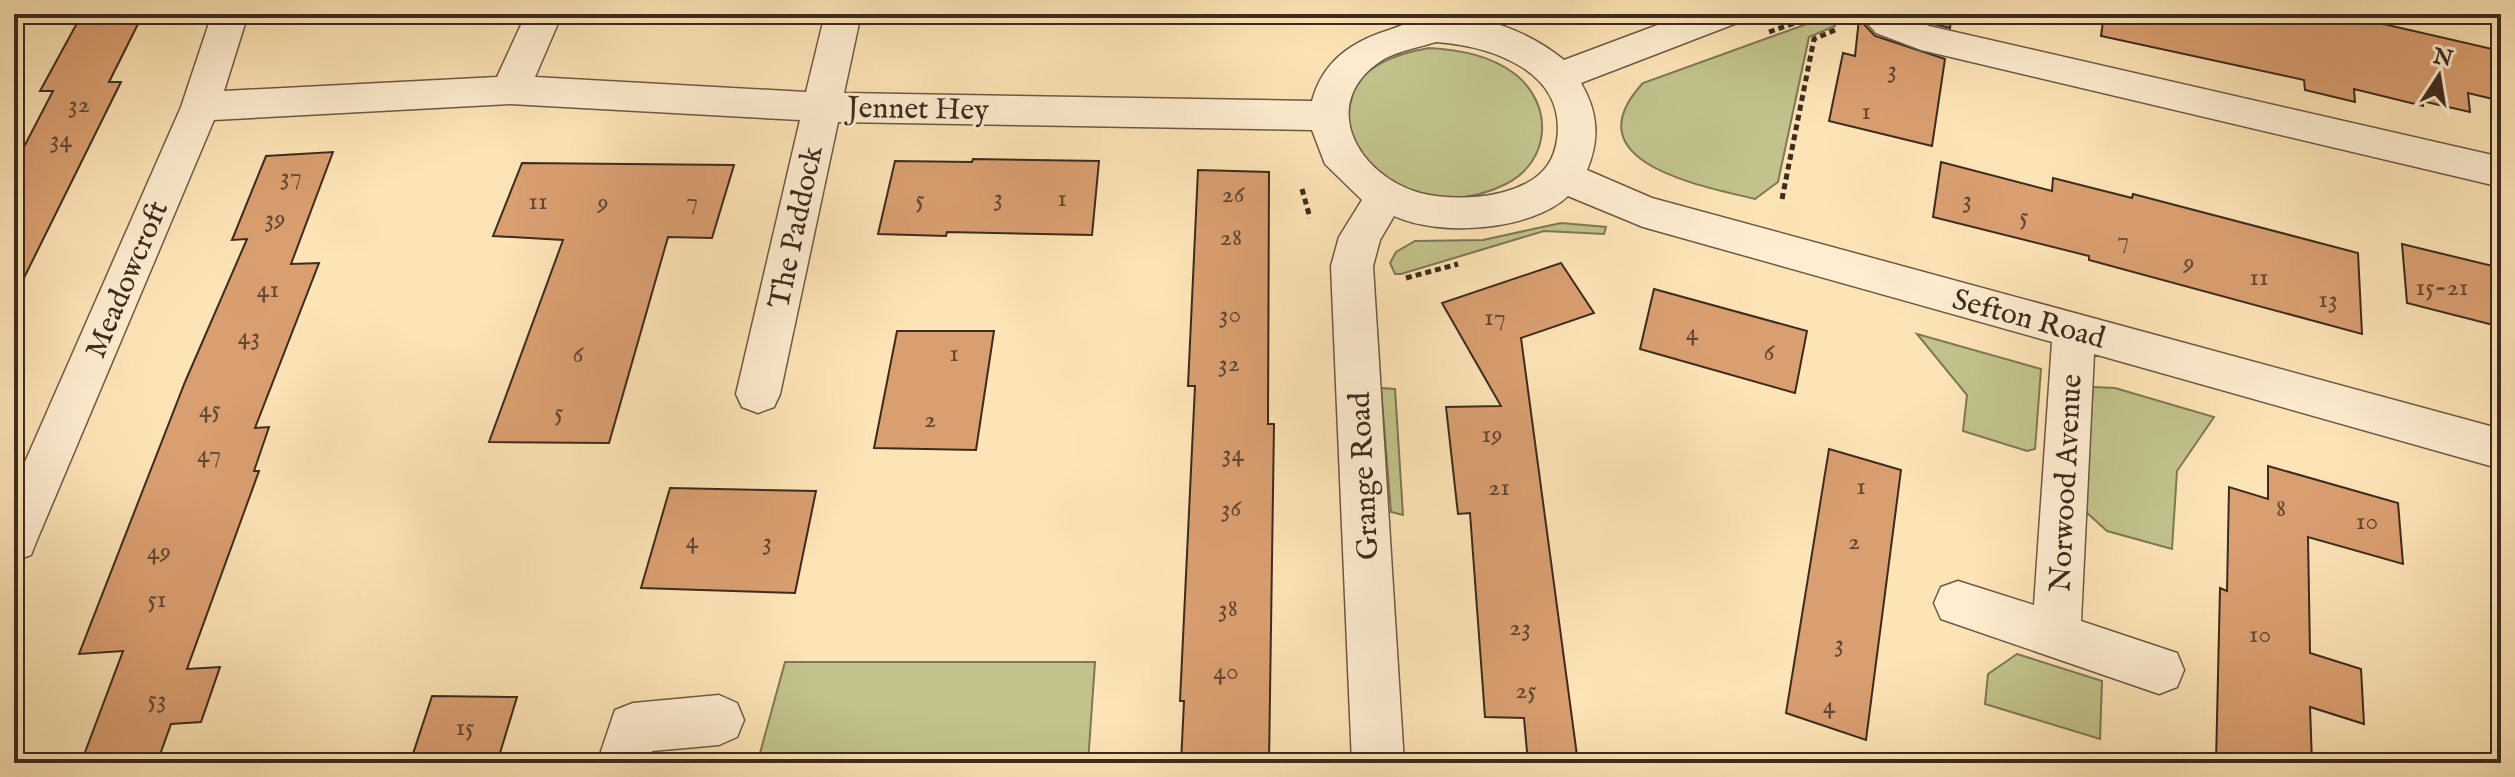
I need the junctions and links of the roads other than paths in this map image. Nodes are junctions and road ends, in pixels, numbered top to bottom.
1 (230, 14) edge
2 (544, 14) edge
3 (843, 14) edge
4 (1362, 14) edge
5 (1724, 14) edge
6 (1877, 14) edge
7 (1402, 34) junction
8 (1558, 77) junction
9 (510, 90) junction
10 (200, 107) junction
11 (821, 107) junction
12 (1326, 116) junction
13 (2501, 172) edge
14 (1561, 176) junction
15 (1384, 198) junction
16 (2074, 330) junction
17 (758, 394) dead end
18 (2501, 449) edge
19 (14, 540) edge
20 (1958, 603) dead end
21 (2056, 636) junction
22 (2159, 670) dead end
23 (719, 720) dead end
24 (623, 763) edge
25 (1378, 763) edge

1 - 10 street, Meadowcroft
2 - 9 street
3 - 11 street, The Paddock
4 - 7 street
5 - 8 street
6 - 13 street
7 - 8 street
7 - 12 street
8 - 14 street
9 - 10 street, Jennet Hey
9 - 11 street, Jennet Hey
10 - 19 street, Meadowcroft
11 - 12 street, Jennet Hey
11 - 17 street, The Paddock
12 - 15 street
14 - 15 street
14 - 16 street, Sefton Road
15 - 25 street, Grange Road
16 - 18 street, Sefton Road
16 - 21 street, Norwood Avenue
20 - 21 street, Norwood Avenue
21 - 22 street, Norwood Avenue
23 - 24 street

